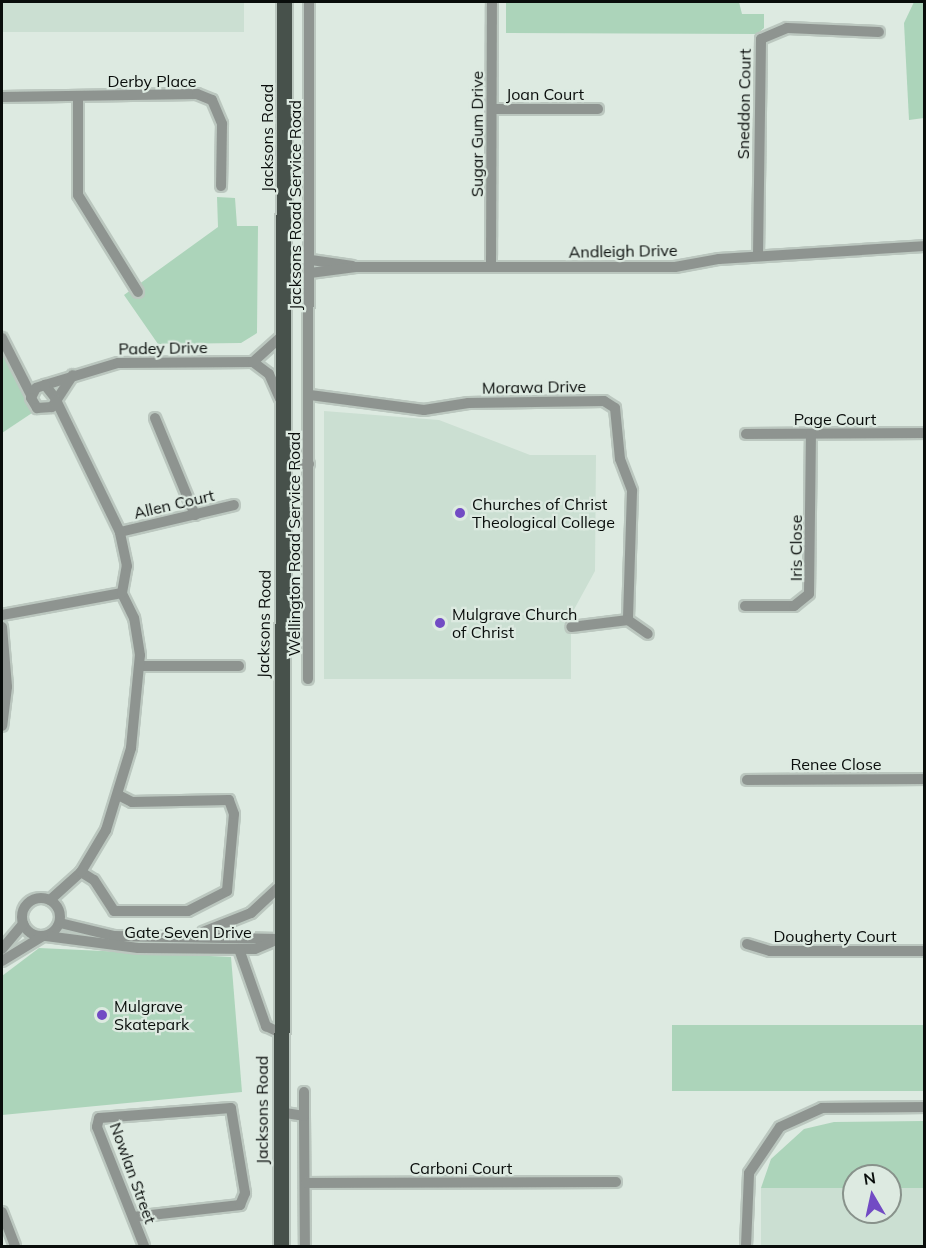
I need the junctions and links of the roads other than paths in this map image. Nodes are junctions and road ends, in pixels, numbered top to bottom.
1 (284, 2) edge
2 (309, 2) edge
3 (492, 2) edge
4 (879, 33) dead end
5 (78, 96) junction
6 (2, 97) edge
7 (492, 109) junction
8 (598, 109) dead end
9 (221, 186) dead end
10 (924, 246) edge
11 (758, 255) junction
12 (310, 260) junction
13 (356, 267) junction
14 (491, 267) junction
15 (310, 273) junction
16 (138, 292) dead end
17 (286, 328) junction
18 (2, 338) edge
19 (253, 362) junction
20 (20, 365) junction
21 (75, 373) junction
22 (45, 385) junction
23 (31, 395) junction
24 (310, 395) junction
25 (56, 400) junction
26 (310, 409) joint
27 (45, 410) junction
28 (285, 415) junction
29 (155, 418) dead end
30 (65, 426) junction
31 (924, 433) edge
32 (746, 434) dead end
33 (811, 434) junction
34 (284, 464) junction
35 (309, 464) junction
36 (234, 505) dead end
37 (195, 515) junction
38 (120, 532) junction
39 (122, 593) junction
40 (745, 606) dead end
41 (2, 615) edge
42 (628, 620) junction
43 (2, 627) edge
44 (571, 627) dead end
45 (648, 634) dead end
46 (140, 666) junction
47 (238, 666) dead end
48 (308, 679) dead end
49 (2, 726) edge
50 (924, 779) edge
51 (747, 780) dead end
52 (118, 795) junction
53 (78, 875) junction
54 (279, 887) junction
55 (54, 903) junction
56 (60, 923) junction
57 (23, 924) junction
58 (194, 934) junction
59 (45, 936) junction
60 (279, 939) junction
61 (747, 944) dead end
62 (2, 949) edge
63 (238, 949) junction
64 (924, 951) edge
65 (2, 961) edge
66 (279, 1032) junction
67 (304, 1092) dead end
68 (924, 1107) edge
69 (279, 1112) junction
70 (304, 1116) junction
71 (616, 1182) dead end
72 (306, 1183) junction
73 (2, 1212) edge
74 (133, 1217) junction
75 (15, 1246) edge
76 (144, 1246) edge
77 (281, 1246) edge
78 (306, 1246) edge
79 (746, 1246) edge

1 - 17 main road, Jacksons Road
2 - 12 street, Jacksons Road Service Road
3 - 7 street, Sugar Gum Drive
4 - 11 street, Sneddon Court
5 - 6 street, Derby Place
5 - 9 street, Derby Place
5 - 16 street
7 - 8 street, Joan Court
7 - 14 street, Sugar Gum Drive
10 - 11 street, Andleigh Drive
11 - 14 street, Andleigh Drive
12 - 13 street, Andleigh Drive
12 - 15 street, Jacksons Road Service Road
13 - 14 street, Andleigh Drive
13 - 15 street, Andleigh Drive
15 - 24 street, Jacksons Road Service Road
17 - 19 street
17 - 28 main road, Jacksons Road
18 - 20 street
19 - 21 street, Padey Drive
19 - 28 street
20 - 22 street
20 - 23 street
21 - 22 street, Padey Drive
21 - 25 street
22 - 23 street, Padey Drive
22 - 25 street
23 - 27 street
24 - 26 street, Jacksons Road Service Road
24 - 42 street, Morawa Drive
25 - 27 street
25 - 30 street
26 - 35 street, Wellington Road Service Road
27 - 30 street
28 - 34 main road, Jacksons Road
29 - 37 street
30 - 38 street
31 - 33 street, Page Court
32 - 33 street, Page Court
33 - 40 street, Iris Close
34 - 35 street
34 - 54 main road, Jacksons Road
35 - 48 street, Wellington Road Service Road
36 - 37 street, Allen Court
37 - 38 street, Allen Court
38 - 39 street
39 - 41 street
39 - 46 street
42 - 44 street
42 - 45 street
43 - 49 street
46 - 47 street
46 - 52 street
50 - 51 street, Renee Close
52 - 53 street
52 - 53 street
53 - 55 street
54 - 58 street, Gate Seven Drive
54 - 60 main road, Jacksons Road
55 - 56 street
55 - 57 street
56 - 58 street, Gate Seven Drive
56 - 59 street
57 - 59 street, Gate Seven Drive
57 - 62 street
58 - 60 street, Gate Seven Drive
59 - 63 street, Gate Seven Drive
59 - 65 street
60 - 63 street, Gate Seven Drive
60 - 66 main road, Jacksons Road
61 - 64 street, Dougherty Court
63 - 66 street
66 - 69 main road, Jacksons Road
67 - 70 street
68 - 79 street
69 - 70 street
69 - 77 main road, Jacksons Road
70 - 72 street
71 - 72 street, Carboni Court
72 - 78 street
73 - 75 street
74 - 74 street, Nowlan Street
74 - 76 street, Nowlan Street

